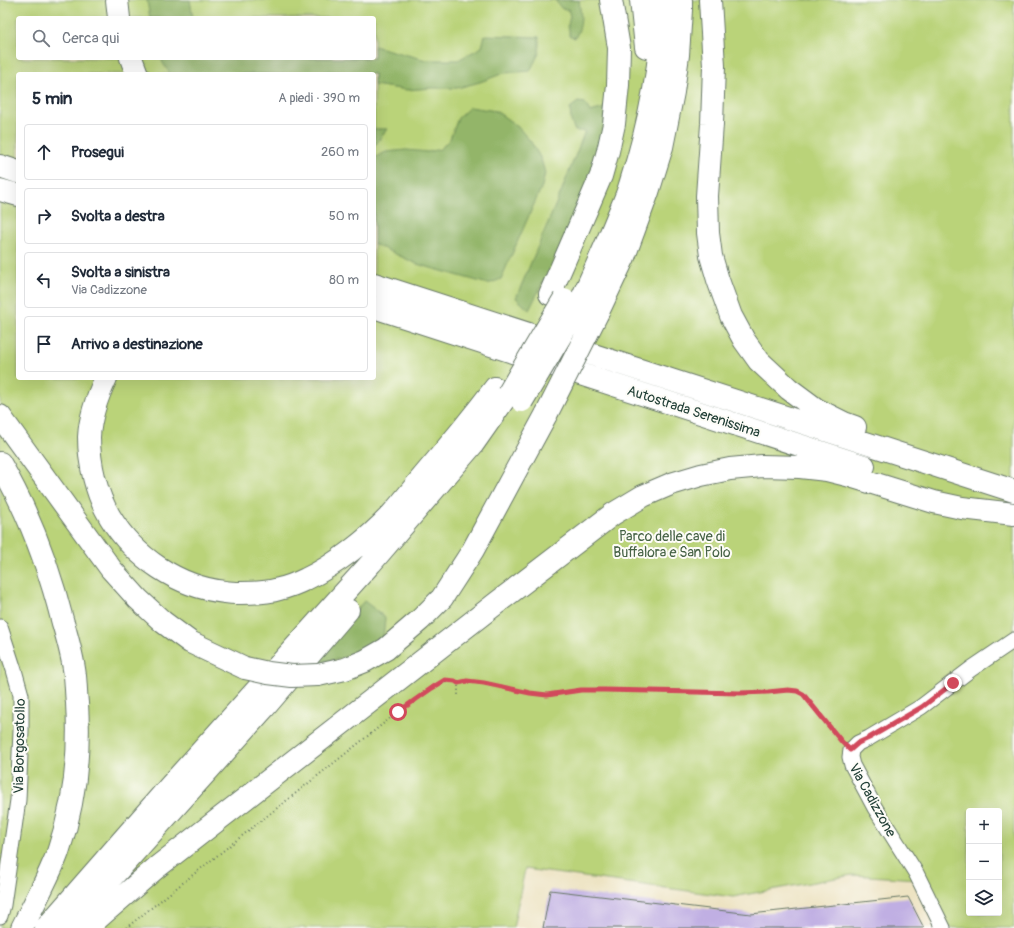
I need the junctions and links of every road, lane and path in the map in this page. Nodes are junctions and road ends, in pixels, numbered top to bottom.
1 (116, 0) edge
2 (612, 0) edge
3 (641, 0) edge
4 (649, 0) edge
5 (663, 0) edge
6 (681, 0) edge
7 (710, 0) edge
8 (119, 16) edge
9 (646, 47) junction
10 (132, 60) edge
11 (136, 72) edge
12 (0, 166) edge
13 (16, 171) edge
14 (0, 190) edge
15 (16, 194) edge
16 (376, 276) edge
17 (376, 285) edge
18 (409, 296) junction
19 (573, 303) junction
20 (376, 308) edge
21 (105, 380) edge
22 (509, 395) junction
23 (0, 416) edge
24 (0, 463) edge
25 (1014, 490) edge
26 (1014, 514) edge
27 (0, 627) edge
28 (1014, 640) edge
29 (458, 683) junction
30 (458, 696) dead end
31 (850, 750) junction
32 (0, 916) edge
33 (22, 928) edge
34 (46, 928) edge
35 (66, 928) edge
36 (87, 928) edge
37 (126, 928) edge
38 (943, 928) edge

1 - 8 highway
2 - 19 highway
3 - 9 highway
4 - 9 highway
5 - 19 highway
6 - 19 highway
7 - 25 highway
9 - 19 highway
10 - 11 highway
12 - 13 highway
14 - 15 highway
16 - 18 highway
17 - 18 highway, Autostrada Serenissima
18 - 25 highway, Autostrada Serenissima
19 - 22 highway, bridge
19 - 22 highway
19 - 23 highway, bridge
20 - 26 highway, Autostrada Serenissima
21 - 22 highway
22 - 34 highway
22 - 35 highway
24 - 33 highway
26 - 36 highway
27 - 32 street, Via Borgosatollo
28 - 31 street, Via Cadizzone
29 - 30 path
29 - 31 path
29 - 37 path
31 - 38 street, Via Cadizzone

